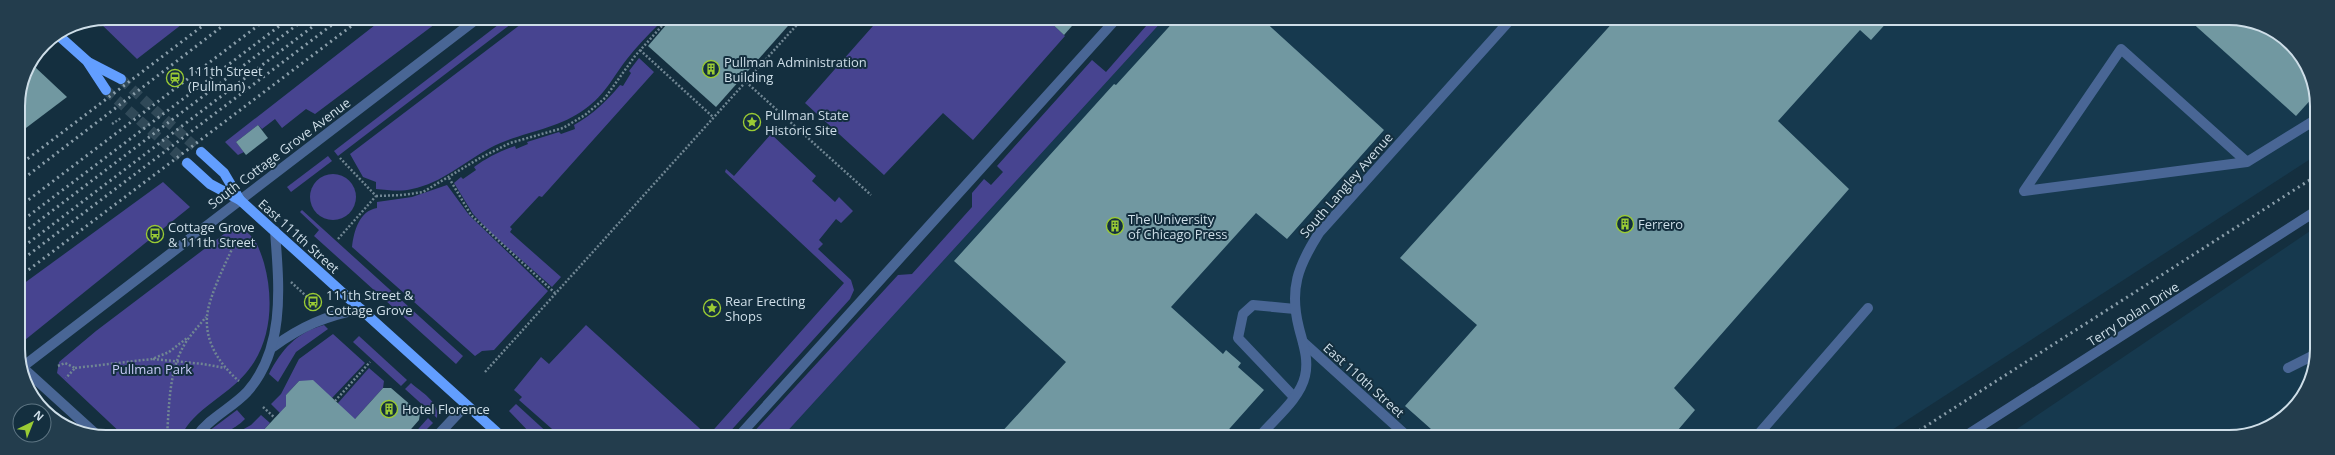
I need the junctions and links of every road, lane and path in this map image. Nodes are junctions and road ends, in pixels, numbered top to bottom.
1 (469, 25) edge
2 (663, 25) edge
3 (797, 25) edge
4 (1111, 25) edge
5 (1505, 25) edge
6 (62, 38) edge
7 (640, 50) junction
8 (87, 61) junction
9 (121, 79) tunnel mouth
10 (746, 82) junction
11 (106, 90) tunnel mouth
12 (121, 118) dead end
13 (713, 118) junction
14 (2310, 123) edge
15 (112, 124) dead end
16 (201, 152) tunnel mouth
17 (340, 158) dead end
18 (2247, 162) junction
19 (186, 163) tunnel mouth
20 (449, 178) junction
21 (871, 195) dead end
22 (376, 196) junction
23 (240, 200) junction
24 (2310, 215) edge
25 (275, 231) junction
26 (338, 239) dead end
27 (233, 247) dead end
28 (289, 281) dead end
29 (555, 293) junction
30 (1868, 308) dead end
31 (319, 309) dead end
32 (361, 309) junction
33 (1295, 309) junction
34 (207, 316) junction
35 (189, 337) junction
36 (1303, 342) junction
37 (273, 347) junction
38 (2309, 357) edge
39 (152, 359) junction
40 (178, 360) junction
41 (370, 362) dead end
42 (27, 364) edge
43 (58, 366) dead end
44 (75, 368) junction
45 (224, 368) junction
46 (2288, 368) dead end
47 (485, 372) dead end
48 (29, 375) edge
49 (66, 378) dead end
50 (239, 381) dead end
51 (1294, 397) junction
52 (335, 401) dead end
53 (466, 405) junction
54 (263, 407) dead end
55 (275, 418) dead end
56 (89, 428) edge
57 (167, 430) edge
58 (203, 430) edge
59 (443, 430) edge
60 (493, 430) edge
61 (744, 430) edge
62 (1264, 430) edge
63 (1400, 430) edge
64 (1762, 430) edge
65 (1974, 430) edge

1 - 23 street, South Cottage Grove Avenue
2 - 7 path
3 - 10 path
4 - 61 street
5 - 33 street, South Langley Avenue
6 - 8 main road
7 - 13 path
7 - 20 path
8 - 9 main road
8 - 11 main road
10 - 13 path
10 - 21 path
12 - 15 path
13 - 29 path
14 - 18 street
16 - 23 main road, East 111th Street
17 - 22 path
18 - 18 street
19 - 23 main road, East 111th Street
20 - 22 path
20 - 29 path
22 - 26 path
23 - 25 main road, East 111th Street
23 - 42 street, South Cottage Grove Avenue
24 - 65 street, Terry Dolan Drive
25 - 32 main road, East 111th Street
25 - 37 street
27 - 34 path
28 - 31 path
29 - 47 path
30 - 64 street
32 - 37 street
32 - 53 main road, East 111th Street
33 - 36 street, South Langley Avenue
33 - 51 street
34 - 35 path
34 - 45 path
35 - 39 path
35 - 40 path
36 - 51 street, South Langley Avenue
36 - 63 street, East 110th Street
37 - 58 street
38 - 46 street
39 - 40 path
39 - 44 path
40 - 45 path
40 - 57 path
41 - 52 path
43 - 44 path
44 - 49 path
45 - 50 path
48 - 56 street
51 - 62 street, South Langley Avenue
53 - 59 street
53 - 60 main road, East 111th Street
54 - 55 path

